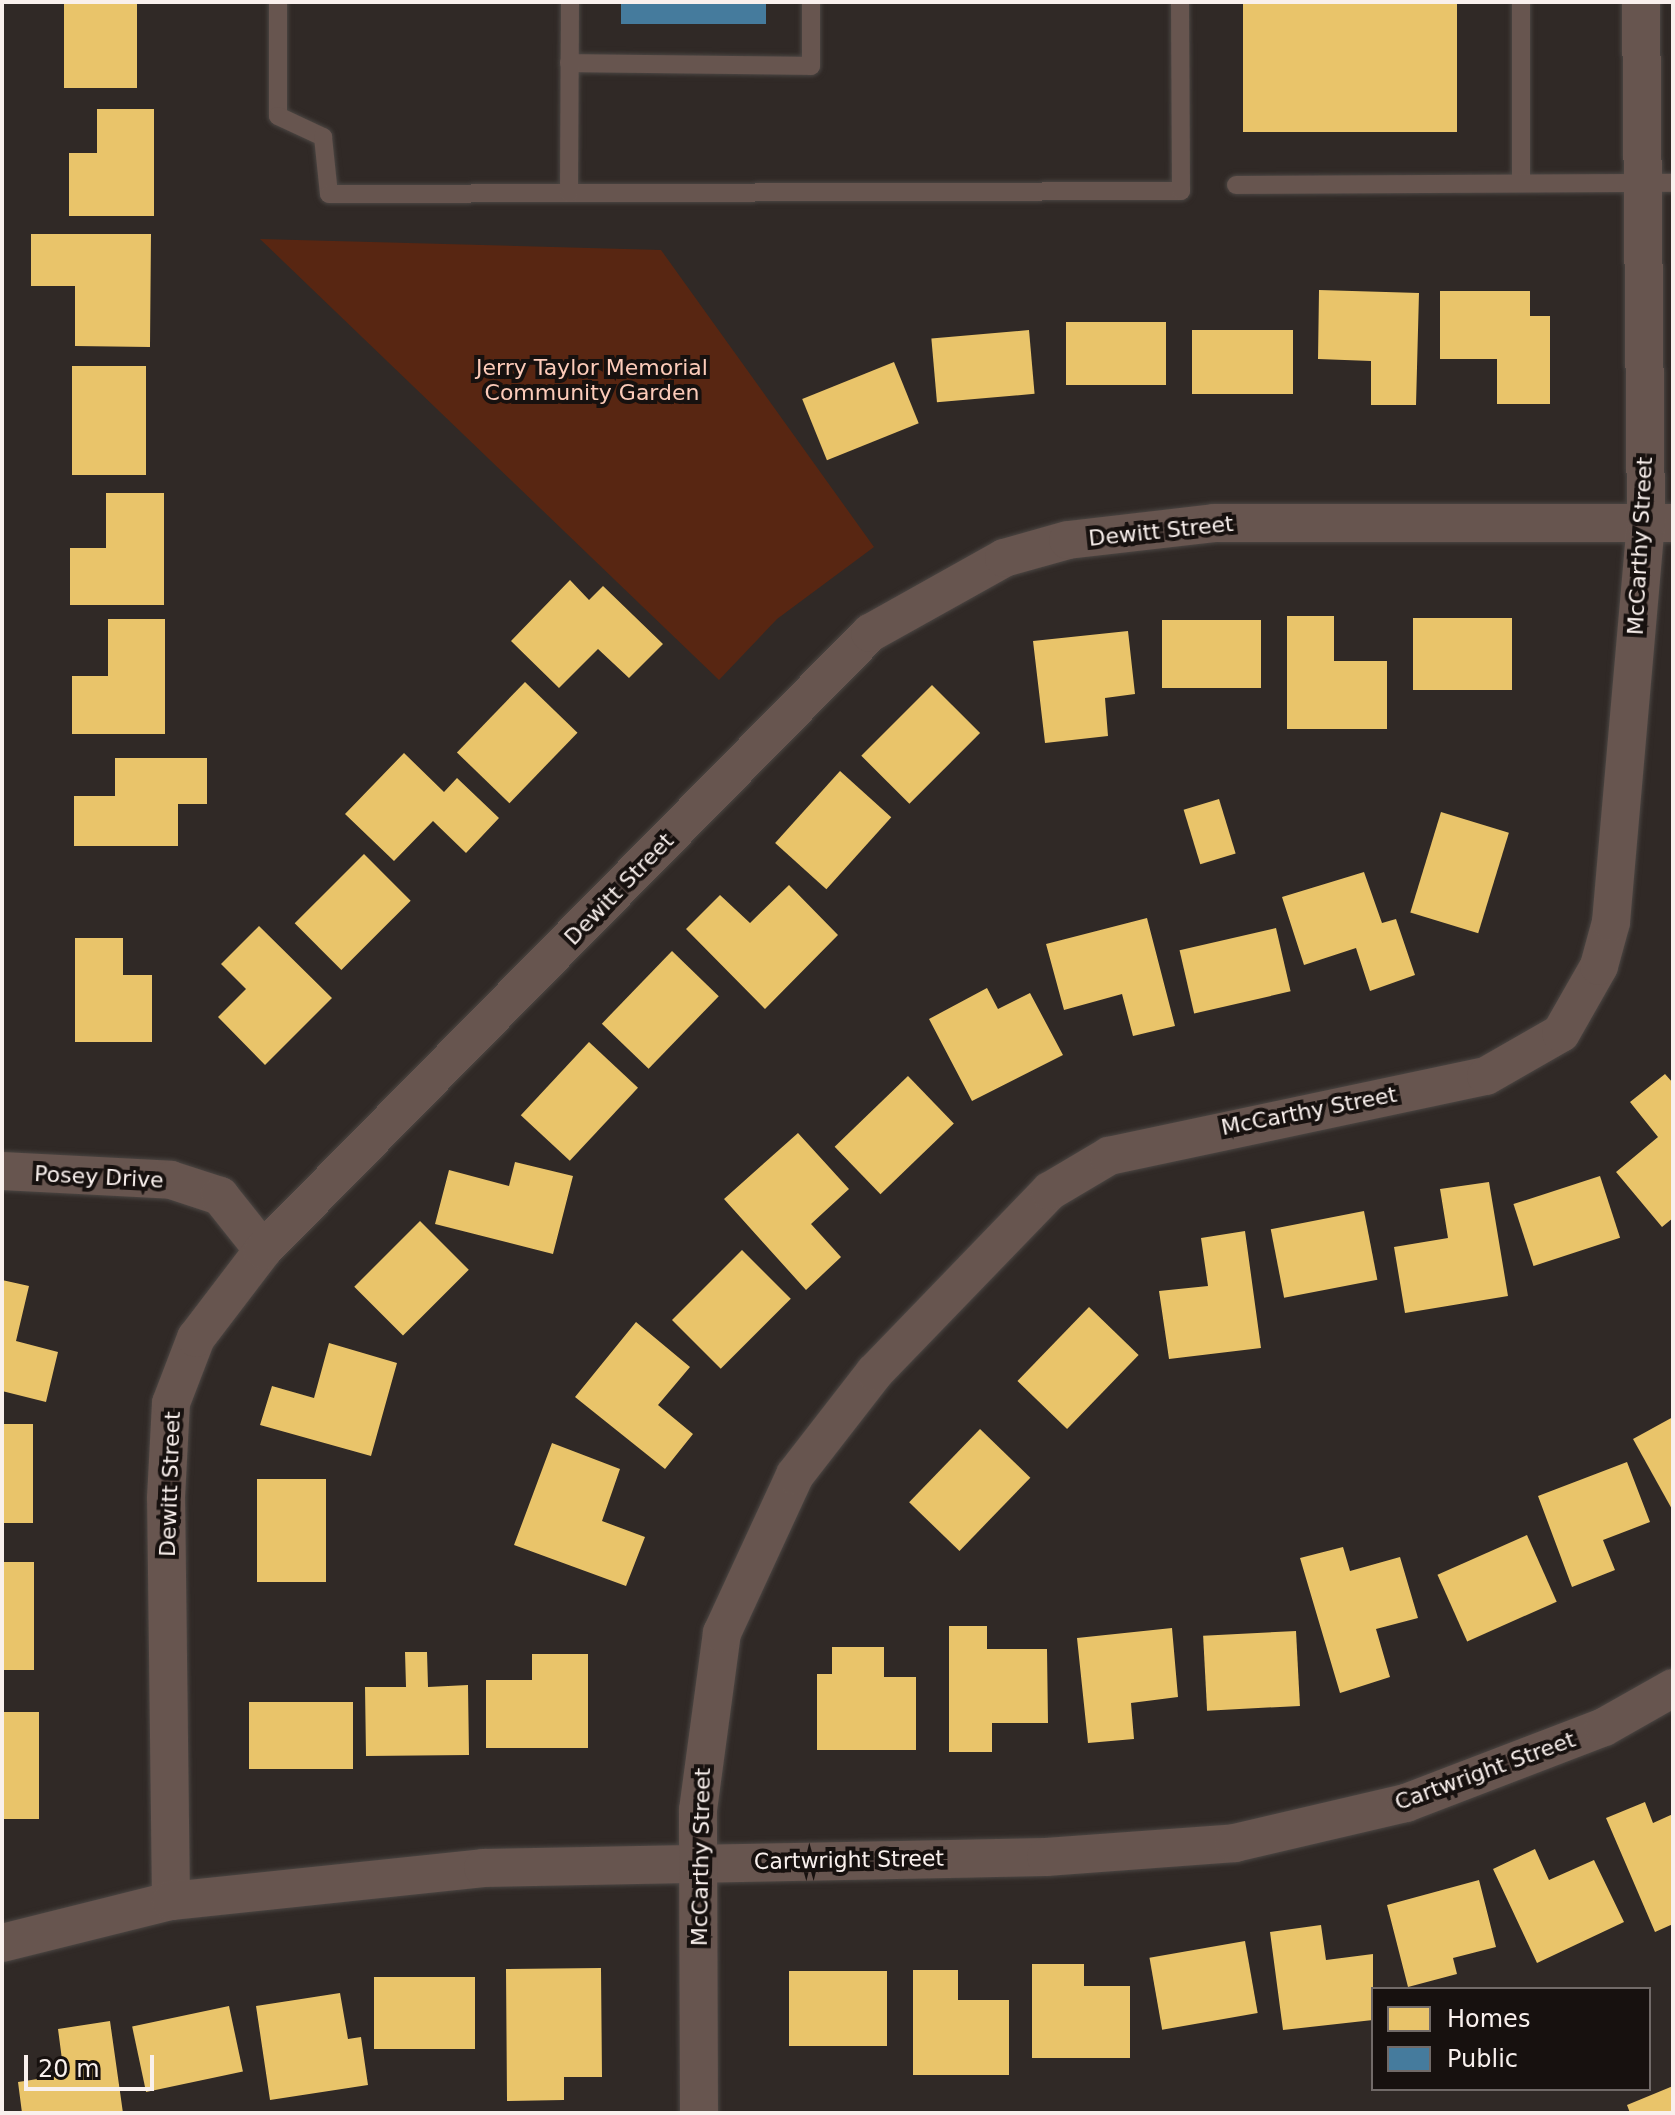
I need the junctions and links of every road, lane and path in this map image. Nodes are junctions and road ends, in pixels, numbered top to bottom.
1 (278, 2) edge
2 (570, 2) edge
3 (811, 2) edge
4 (1180, 2) edge
5 (1521, 2) edge
6 (1641, 2) edge
7 (569, 63) junction
8 (1521, 183) junction
9 (1658, 183) edge
10 (1236, 185) dead end
11 (569, 193) junction
12 (1660, 523) edge
13 (2, 1171) edge
14 (263, 1250) junction
15 (1673, 1688) edge
16 (699, 1862) junction
17 (171, 1901) junction
18 (2, 1943) edge
19 (699, 2113) edge

1 - 11 lane
2 - 7 lane
3 - 7 lane
4 - 11 lane
5 - 8 lane
6 - 9 street, McCarthy Street
7 - 11 lane
8 - 9 lane
8 - 10 lane
9 - 12 street, McCarthy Street
12 - 14 street, Dewitt Street
12 - 16 street, McCarthy Street
13 - 14 street, Posey Drive
14 - 17 street, Dewitt Street
15 - 16 street, Cartwright Street
16 - 17 street, Cartwright Street
16 - 19 street, McCarthy Street
17 - 18 street, Cartwright Street

